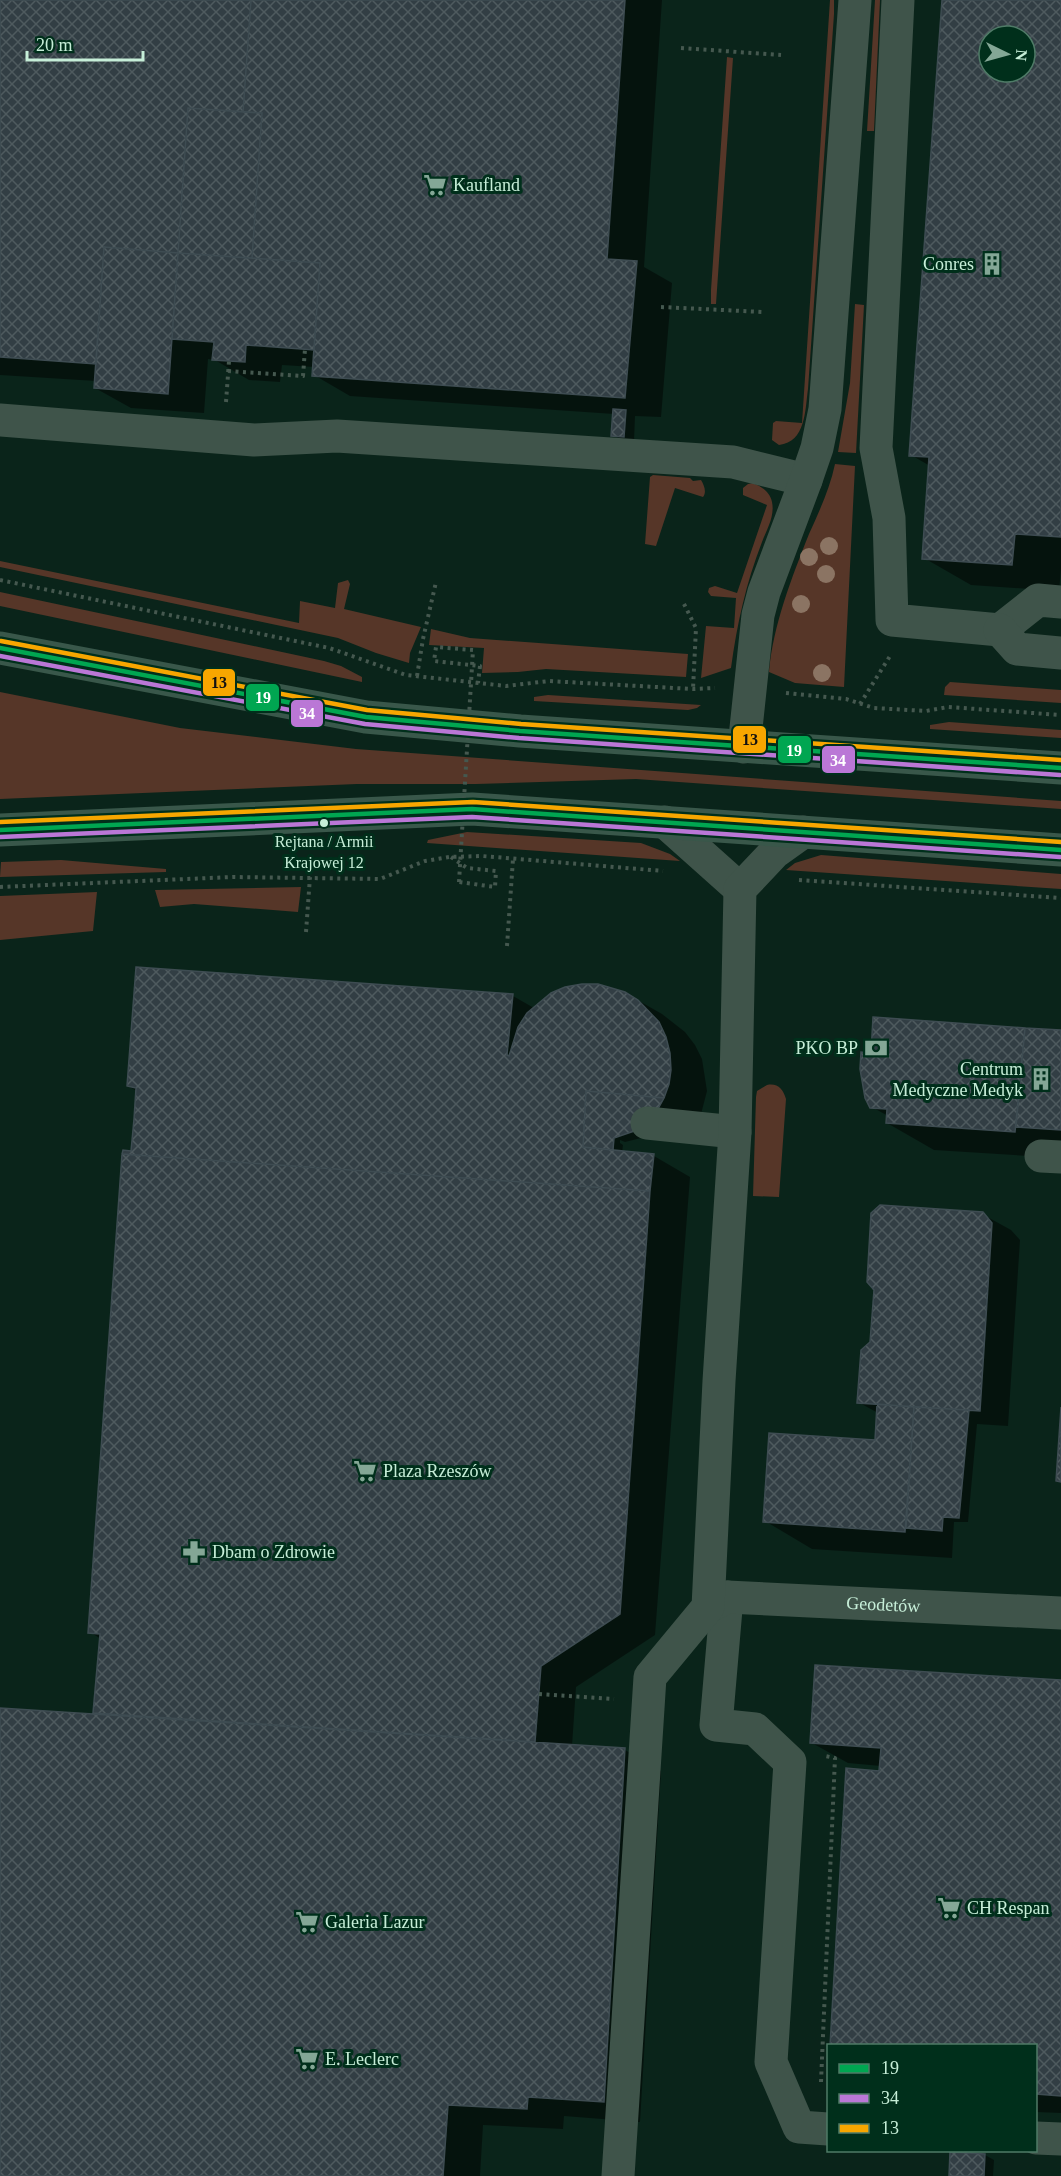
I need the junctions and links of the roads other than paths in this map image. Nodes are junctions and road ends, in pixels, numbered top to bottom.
1 (855, 0) edge
2 (898, 0) edge
3 (0, 420) edge
4 (806, 480) junction
5 (1061, 602) edge
6 (1000, 630) junction
7 (7, 653) edge
8 (1061, 653) edge
9 (744, 747) junction
10 (1061, 768) edge
11 (665, 822) junction
12 (0, 830) edge
13 (803, 832) junction
14 (1061, 850) edge
15 (740, 889) junction
16 (647, 1123) dead end
17 (735, 1132) junction
18 (717, 1602) junction
19 (1061, 1612) edge
20 (827, 2129) edge
21 (1037, 2138) edge
22 (1061, 2139) edge
23 (618, 2176) edge

1 - 4 street
2 - 6 street
3 - 4 street
4 - 9 street
5 - 6 street
6 - 8 street
7 - 9 main road
9 - 10 main road
11 - 12 main road
11 - 13 main road
11 - 15 street
13 - 14 main road
13 - 15 street
15 - 17 street
16 - 17 street
17 - 18 street
18 - 19 street, Geodetów
18 - 20 street
18 - 23 street
21 - 22 street

